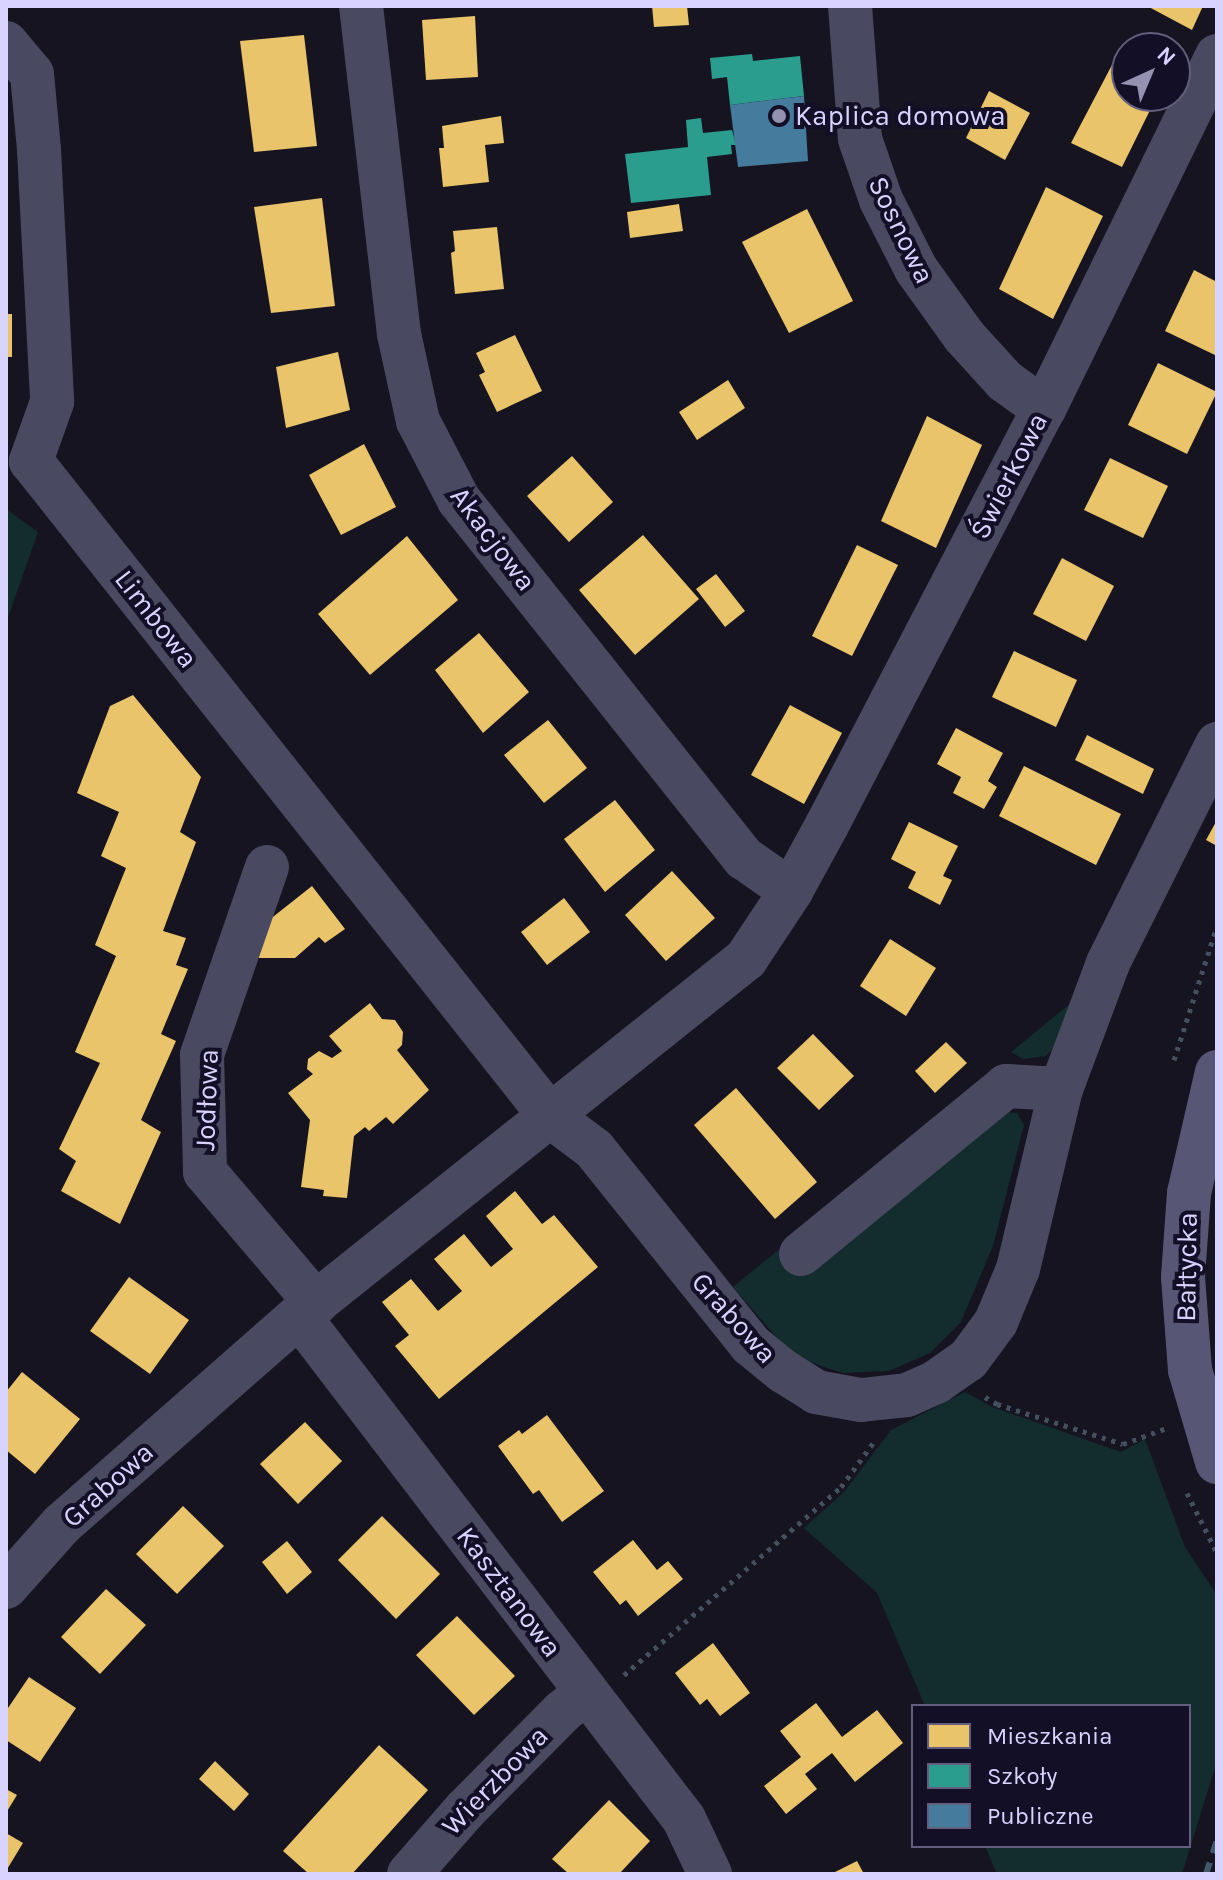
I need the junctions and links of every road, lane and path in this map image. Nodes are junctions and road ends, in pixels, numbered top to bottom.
1 (361, 6) edge
2 (850, 6) edge
3 (6, 43) edge
4 (1217, 56) edge
5 (1044, 409) junction
6 (18, 456) edge
7 (1217, 744) edge
8 (267, 867) dead end
9 (791, 891) junction
10 (1217, 1072) edge
11 (1061, 1089) junction
12 (550, 1116) junction
13 (801, 1254) dead end
14 (308, 1309) junction
15 (949, 1373) junction
16 (907, 1395) junction
17 (1165, 1428) dead end
18 (1217, 1462) edge
19 (6, 1587) edge
20 (589, 1697) junction
21 (409, 1874) edge
22 (710, 1874) edge

1 - 9 street, Akacjowa
2 - 5 street, Sosnowa
3 - 6 street, Limbowa
4 - 5 street, Świerkowa
5 - 9 street, Świerkowa
6 - 12 street, Limbowa
7 - 11 street, Grabowa
8 - 14 street, Jodłowa
9 - 12 street, Grabowa
10 - 18 main road, Bałtycka
11 - 13 street
11 - 15 street, Grabowa
12 - 14 street, Grabowa
12 - 16 street, Grabowa
14 - 19 street, Grabowa
14 - 20 street, Kasztanowa
15 - 16 street, Grabowa
15 - 17 path
16 - 20 path
20 - 21 street, Wierzbowa
20 - 22 street, Kasztanowa

